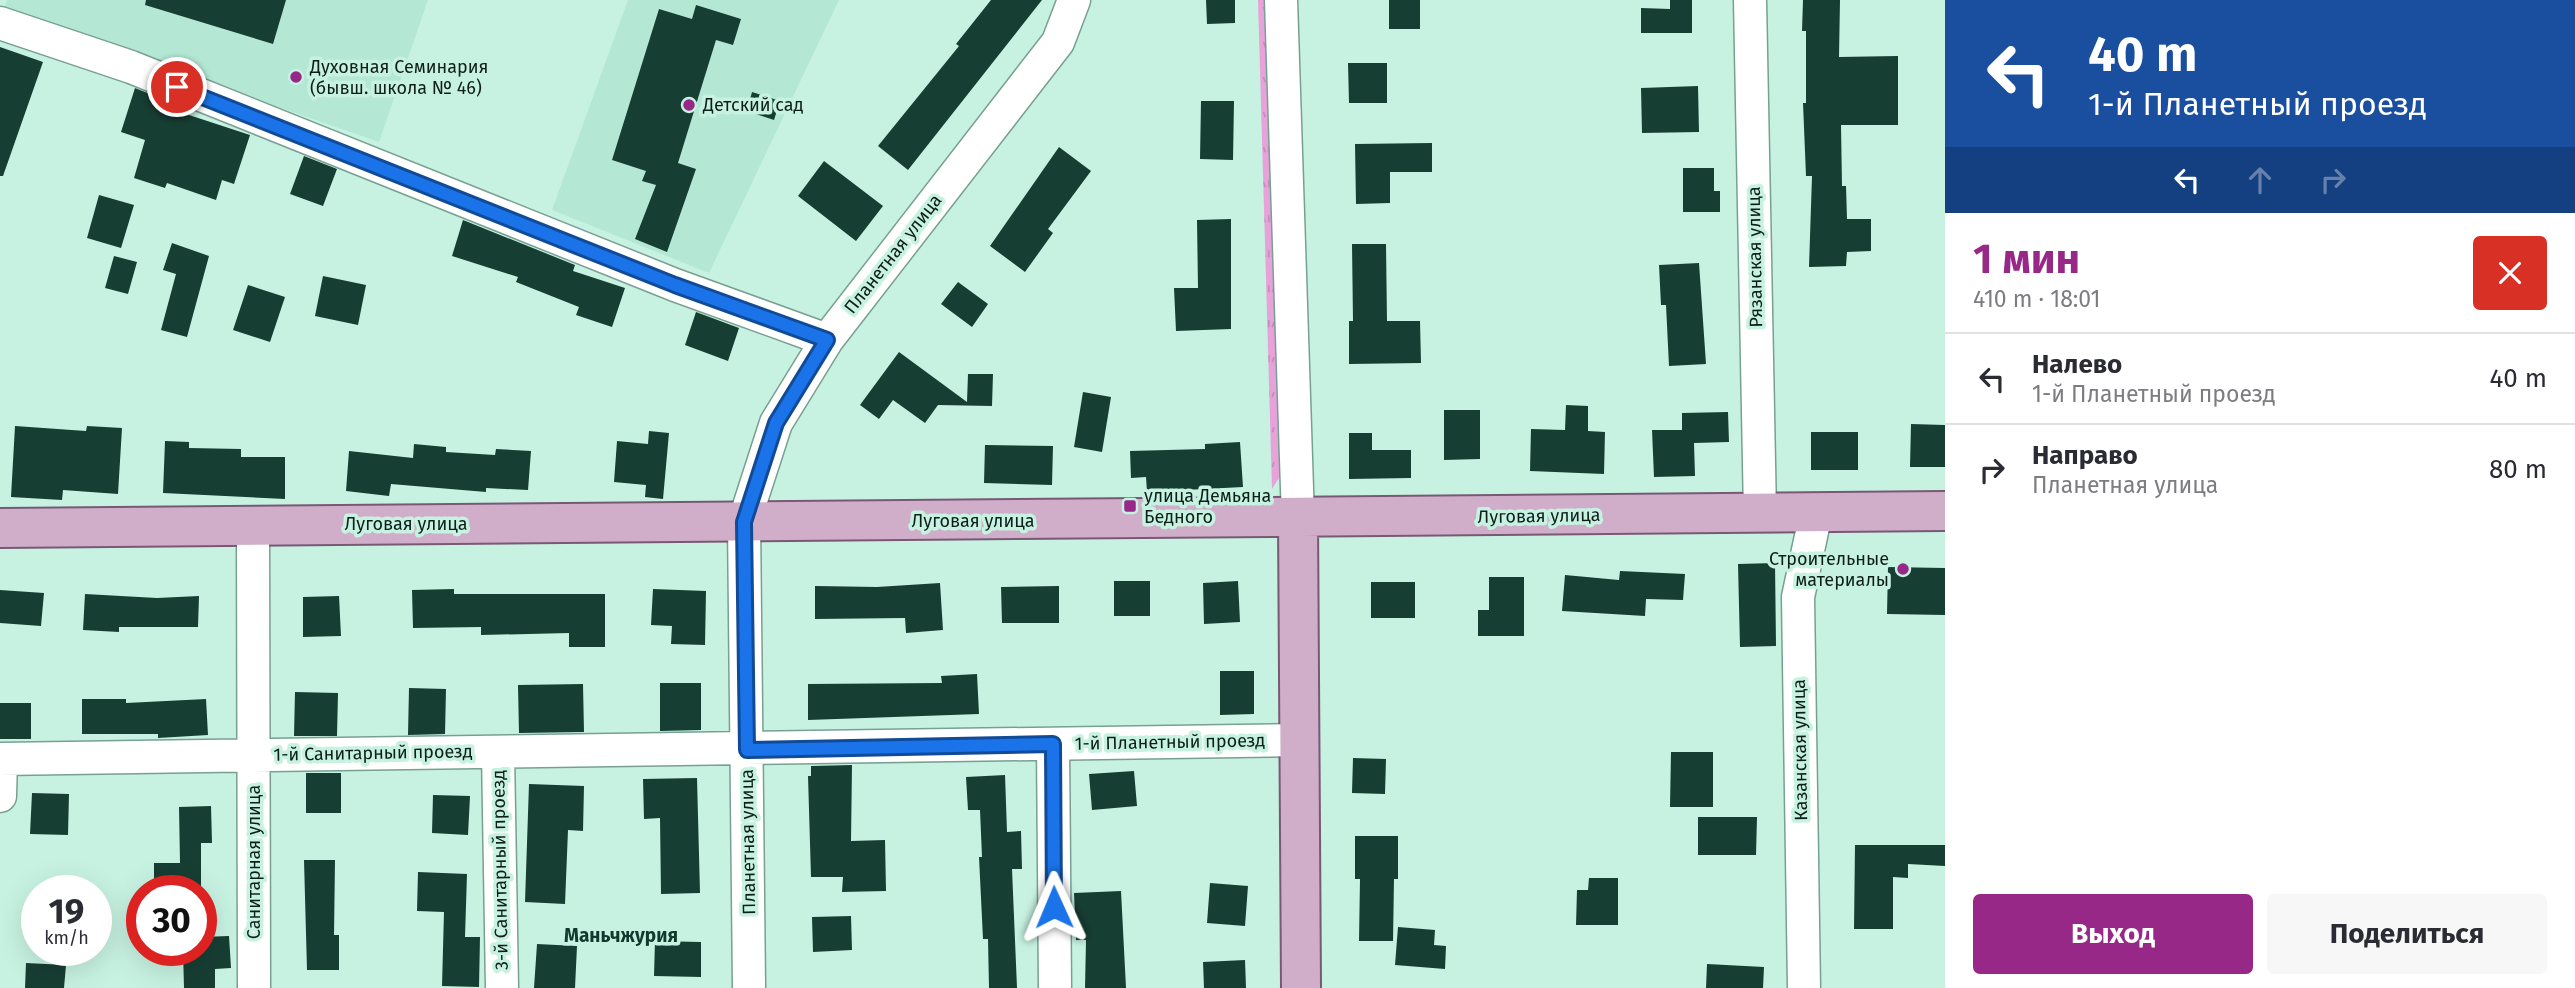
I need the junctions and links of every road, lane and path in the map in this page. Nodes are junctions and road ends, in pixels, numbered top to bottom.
1 (1074, 0) edge
2 (1281, 0) edge
3 (1750, 0) edge
4 (0, 23) edge
5 (827, 340) junction
6 (1945, 512) edge
7 (1816, 513) junction
8 (1760, 514) junction
9 (1298, 519) junction
10 (744, 522) junction
11 (253, 525) junction
12 (0, 528) edge
13 (1300, 740) junction
14 (1053, 744) junction
15 (747, 750) junction
16 (498, 752) junction
17 (254, 754) junction
18 (1, 759) edge
19 (0, 796) edge
20 (254, 988) edge
21 (502, 988) edge
22 (749, 988) edge
23 (1055, 988) edge
24 (1301, 988) edge
25 (1804, 988) edge

1 - 5 street, Планетная улица
2 - 9 street
3 - 8 street, Рязанская улица
4 - 5 street
5 - 10 street, Планетная улица
6 - 7 main road, Луговая улица
7 - 8 main road, Луговая улица
7 - 25 street, Казанская улица
8 - 9 main road, Луговая улица
9 - 10 main road, Луговая улица
9 - 13 main road
10 - 11 main road, Луговая улица
10 - 15 street, Планетная улица
11 - 12 main road, Луговая улица
11 - 17 street, Санитарная улица
13 - 14 street, 1-й Планетный проезд
13 - 24 main road
14 - 15 street, 1-й Планетный проезд
14 - 23 street
15 - 16 street, 1-й Санитарный проезд
15 - 22 street, Планетная улица
16 - 17 street, 1-й Санитарный проезд
16 - 21 street, 3-й Санитарный проезд
17 - 18 street, 1-й Санитарный проезд
17 - 20 street, Санитарная улица
18 - 19 street

